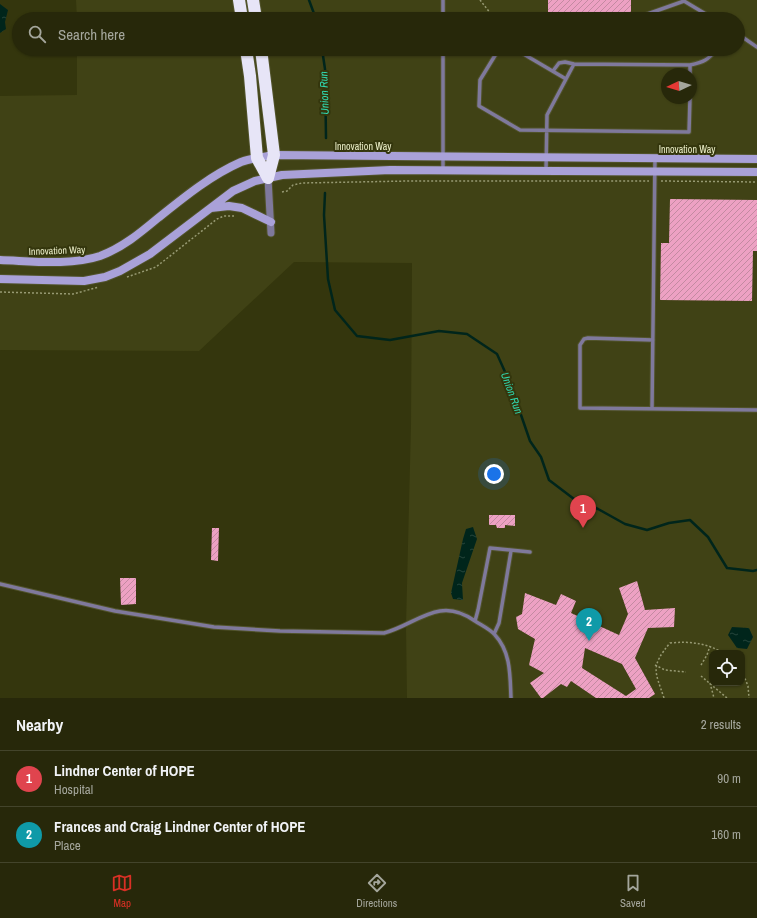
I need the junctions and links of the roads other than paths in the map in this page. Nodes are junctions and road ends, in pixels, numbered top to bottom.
1 (240, 0) edge
2 (253, 0) edge
3 (444, 0) edge
4 (684, 0) edge
5 (241, 12) edge
6 (255, 12) edge
7 (443, 12) edge
8 (652, 12) edge
9 (703, 12) edge
10 (745, 39) edge
11 (757, 47) edge
12 (247, 56) edge
13 (262, 56) edge
14 (443, 56) edge
15 (495, 56) edge
16 (527, 56) edge
17 (712, 56) edge
18 (574, 64) junction
19 (690, 65) joint
20 (553, 71) junction
21 (566, 79) junction
22 (690, 104) edge
23 (547, 130) junction
24 (274, 155) junction
25 (442, 157) junction
26 (257, 158) junction
27 (546, 158) junction
28 (655, 159) junction
29 (757, 159) edge
30 (443, 171) junction
31 (546, 172) junction
32 (655, 172) junction
33 (757, 172) edge
34 (268, 178) junction
35 (210, 208) junction
36 (270, 222) junction
37 (271, 233) dead end
38 (0, 260) edge
39 (0, 279) edge
40 (653, 340) junction
41 (652, 409) junction
42 (757, 410) edge
43 (511, 551) junction
44 (530, 552) dead end
45 (0, 584) edge
46 (475, 621) junction
47 (494, 634) junction
48 (511, 698) edge

1 - 5 highway
2 - 6 highway
3 - 7 lane
4 - 8 lane
4 - 9 lane
10 - 11 lane
12 - 26 highway
13 - 24 highway
14 - 25 lane
15 - 23 lane
16 - 20 lane
17 - 19 lane
18 - 19 lane
18 - 20 lane
18 - 21 lane
20 - 21 lane
21 - 23 lane
22 - 23 lane
23 - 27 lane
24 - 25 main road, Innovation Way
24 - 26 main road, Innovation Way
24 - 34 highway
25 - 27 main road, Innovation Way
25 - 30 lane
26 - 34 highway
26 - 38 main road, Innovation Way
27 - 28 main road, Innovation Way
27 - 31 lane
28 - 29 main road, Innovation Way
28 - 32 lane
30 - 31 main road
30 - 34 main road
31 - 32 main road
32 - 33 main road
32 - 40 lane
34 - 35 main road
34 - 36 street
35 - 36 main road
35 - 39 main road
36 - 37 street
40 - 41 lane
40 - 41 lane
41 - 42 lane
43 - 44 lane
43 - 46 lane
43 - 47 lane
45 - 46 lane
46 - 47 lane
47 - 48 lane

